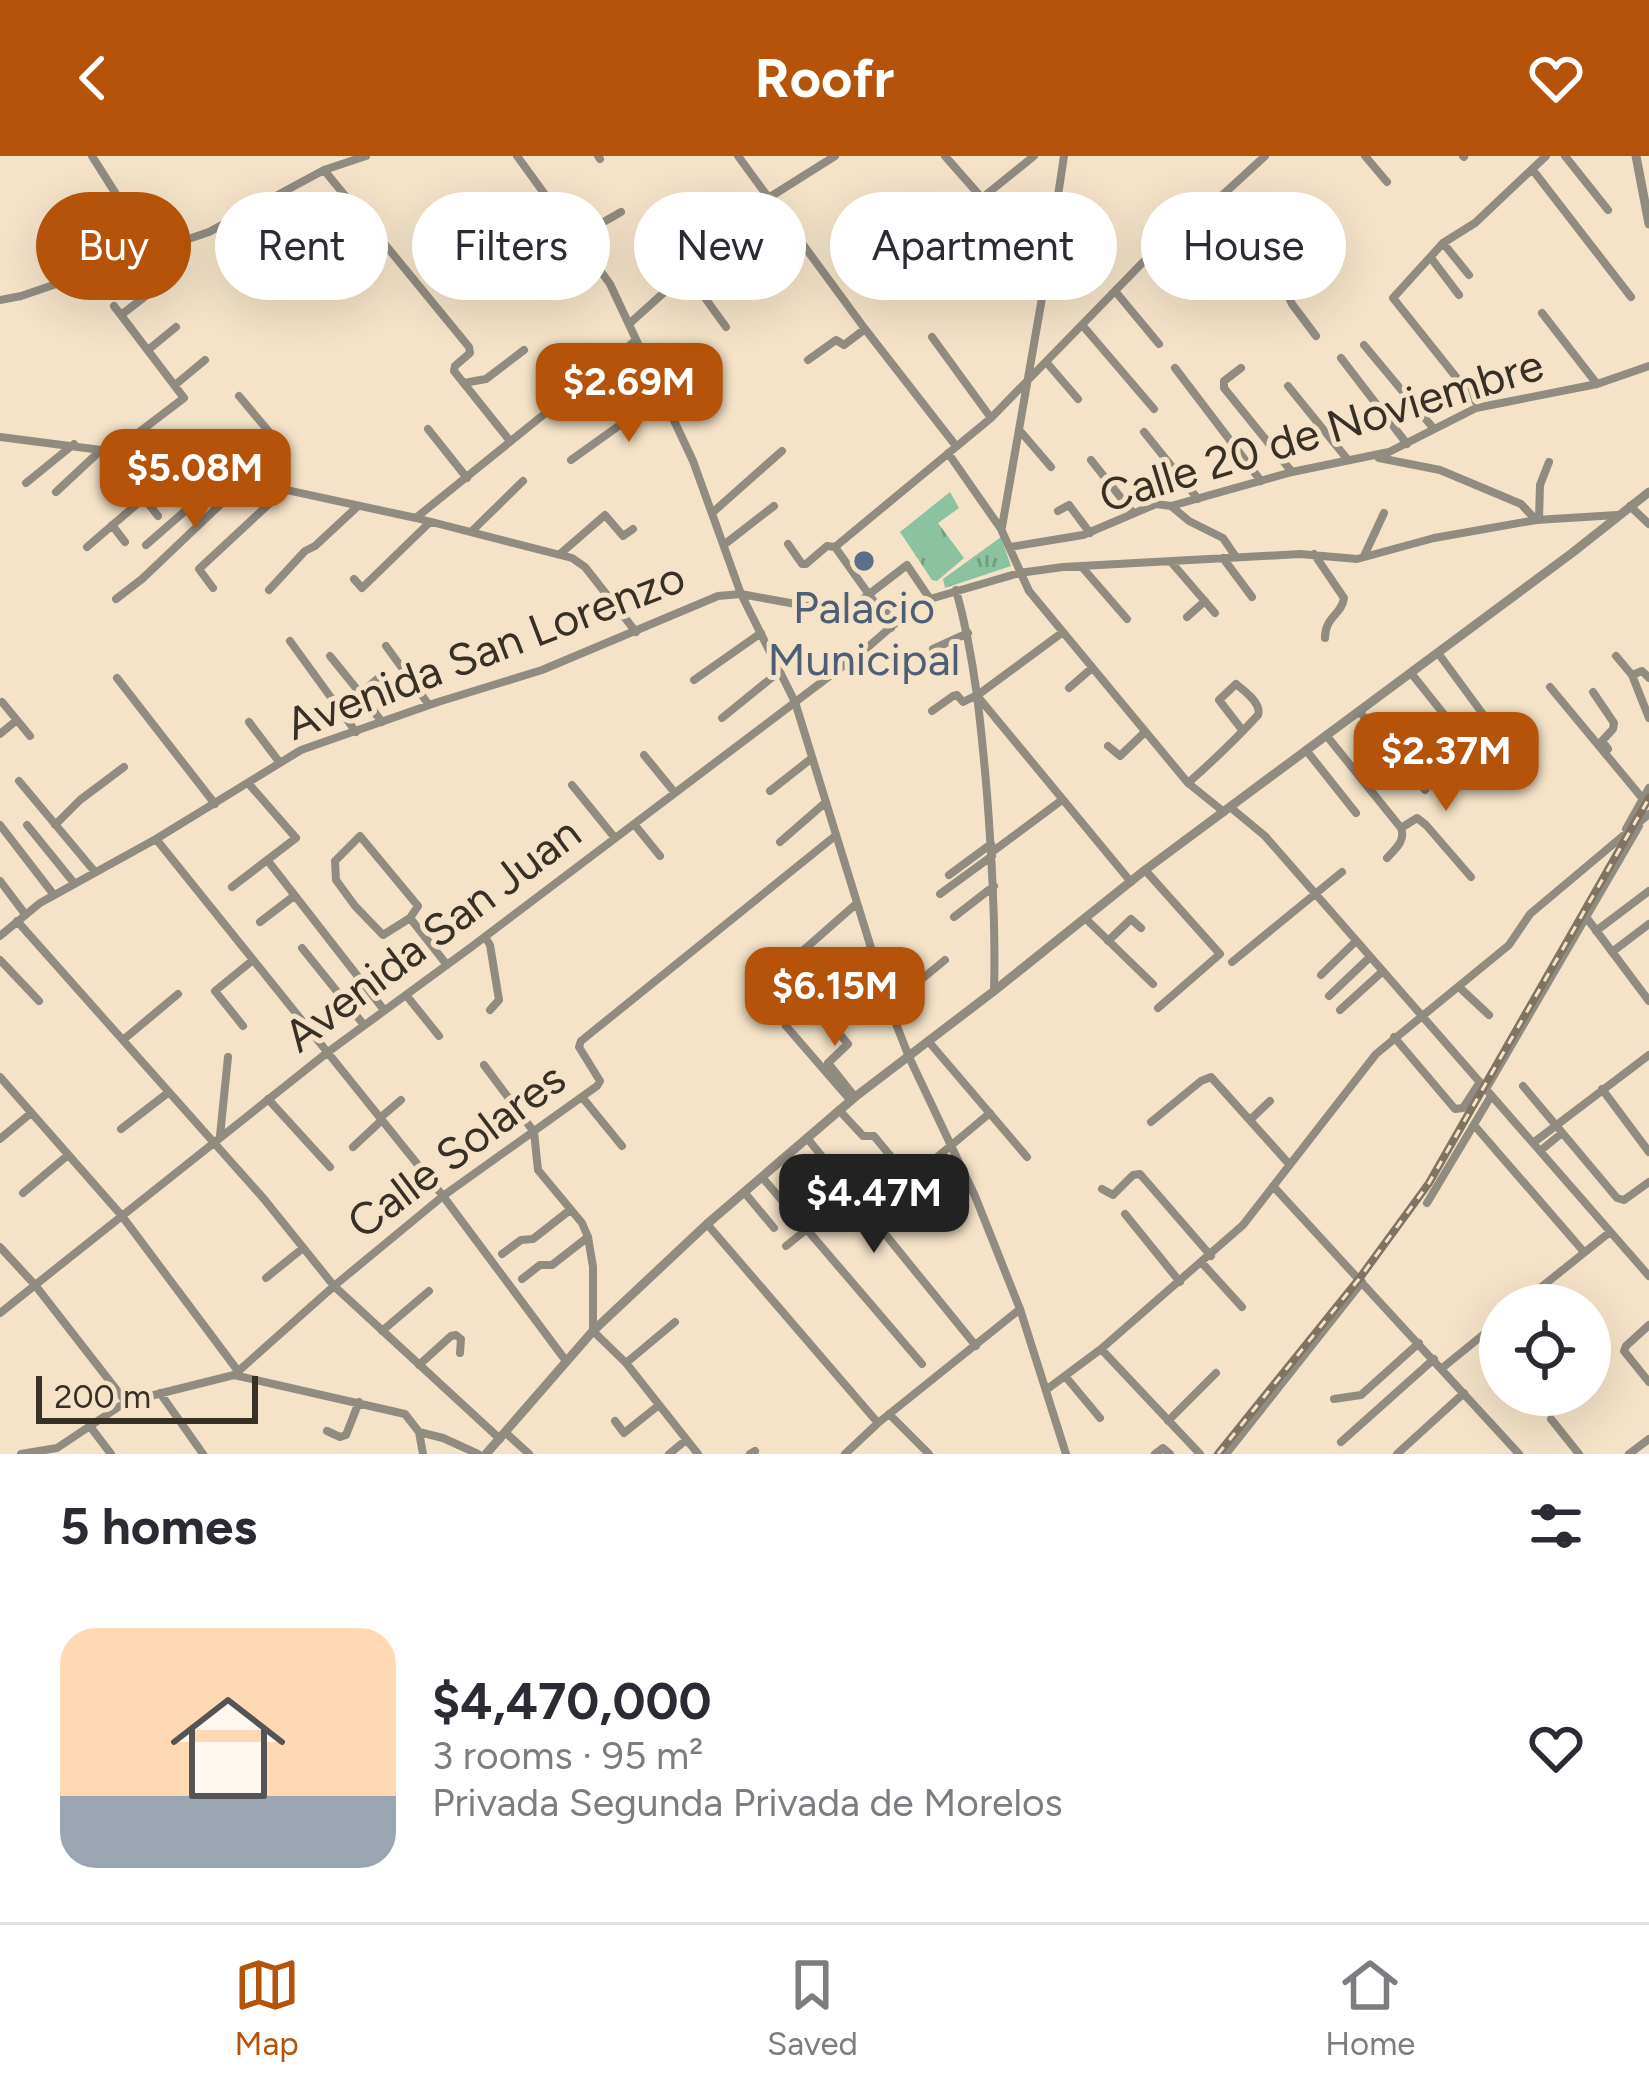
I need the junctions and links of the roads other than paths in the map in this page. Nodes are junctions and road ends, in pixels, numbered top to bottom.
1 (92, 156) edge
2 (366, 156) edge
3 (517, 156) edge
4 (738, 156) edge
5 (833, 156) edge
6 (945, 156) edge
7 (1034, 156) edge
8 (1064, 156) edge
9 (1265, 156) edge
10 (1365, 156) edge
11 (1546, 156) edge
12 (1564, 156) edge
13 (1636, 156) edge
14 (1532, 169) junction
15 (324, 170) junction
16 (1387, 182) dead end
17 (115, 192) edge
18 (543, 192) edge
19 (766, 192) edge
20 (778, 192) edge
21 (977, 192) edge
22 (989, 192) edge
23 (1059, 192) edge
24 (1226, 192) edge
25 (1607, 210) dead end
26 (621, 212) dead end
27 (610, 218) edge
28 (1649, 224) edge
29 (191, 238) edge
30 (1443, 243) junction
31 (806, 247) edge
32 (1431, 258) junction
33 (1141, 264) edge
34 (1469, 275) dead end
35 (610, 284) edge
36 (1117, 289) edge
37 (36, 291) edge
38 (1117, 293) edge
39 (1459, 295) dead end
40 (1631, 297) dead end
41 (0, 300) edge
42 (140, 300) edge
43 (657, 300) edge
44 (706, 300) edge
45 (1042, 300) edge
46 (1107, 300) edge
47 (1290, 300) edge
48 (114, 306) dead end
49 (1542, 313) dead end
50 (121, 315) junction
51 (629, 324) junction
52 (1083, 326) junction
53 (176, 327) dead end
54 (725, 327) dead end
55 (865, 329) junction
56 (932, 337) dead end
57 (1316, 337) dead end
58 (636, 340) junction
59 (1159, 344) dead end
60 (1364, 345) dead end
61 (148, 350) junction
62 (524, 350) dead end
63 (1341, 358) dead end
64 (205, 360) dead end
65 (808, 360) dead end
66 (1047, 363) junction
67 (1649, 366) edge
68 (1175, 368) dead end
69 (1241, 368) dead end
70 (543, 371) dead end
71 (464, 383) junction
72 (1027, 384) junction
73 (1598, 384) junction
74 (176, 386) junction
75 (1288, 386) dead end
76 (662, 395) junction
77 (239, 396) dead end
78 (1078, 399) dead end
79 (564, 400) junction
80 (1480, 407) junction
81 (1154, 409) dead end
82 (991, 418) junction
83 (428, 429) dead end
84 (1434, 429) junction
85 (1019, 430) junction
86 (1144, 432) dead end
87 (0, 437) edge
88 (510, 441) junction
89 (74, 444) junction
90 (1407, 444) junction
91 (952, 450) junction
92 (106, 451) junction
93 (782, 451) dead end
94 (1372, 457) junction
95 (571, 460) dead end
96 (1091, 460) dead end
97 (1348, 460) junction
98 (1549, 462) dead end
99 (1051, 467) dead end
100 (178, 470) junction
101 (1292, 472) junction
102 (224, 477) junction
103 (467, 478) junction
104 (1261, 481) junction
105 (244, 482) junction
106 (523, 482) dead end
107 (26, 483) dead end
108 (284, 490) junction
109 (56, 492) dead end
110 (196, 493) dead end
111 (1649, 493) edge
112 (144, 498) junction
113 (1198, 499) junction
114 (358, 506) junction
115 (774, 506) dead end
116 (1171, 506) junction
117 (1630, 506) junction
118 (1058, 511) dead end
119 (712, 513) junction
120 (1133, 513) junction
121 (1384, 513) dead end
122 (1618, 515) junction
123 (158, 516) dead end
124 (416, 518) junction
125 (1538, 520) junction
126 (430, 522) junction
127 (1649, 524) edge
128 (112, 525) junction
129 (633, 529) dead end
130 (1001, 529) junction
131 (471, 532) junction
132 (1090, 533) junction
133 (125, 542) dead end
134 (724, 544) junction
135 (788, 544) dead end
136 (146, 545) dead end
137 (835, 547) junction
138 (1010, 547) junction
139 (87, 548) dead end
140 (558, 554) junction
141 (1314, 554) junction
142 (1236, 557) junction
143 (1364, 557) junction
144 (1222, 558) junction
145 (1171, 562) junction
146 (1081, 566) junction
147 (1019, 573) junction
148 (354, 579) dead end
149 (212, 588) dead end
150 (633, 588) dead end
151 (269, 590) dead end
152 (956, 590) junction
153 (741, 593) junction
154 (869, 594) junction
155 (1252, 597) dead end
156 (116, 598) dead end
157 (930, 598) junction
158 (1205, 601) junction
159 (614, 602) junction
160 (845, 613) junction
161 (1215, 613) dead end
162 (907, 614) junction
163 (1187, 617) dead end
164 (1127, 619) dead end
165 (891, 628) junction
166 (636, 632) junction
167 (1063, 632) junction
168 (760, 633) junction
169 (968, 633) junction
170 (1325, 638) dead end
171 (290, 641) dead end
172 (386, 646) dead end
173 (933, 649) dead end
174 (1438, 653) junction
175 (330, 656) dead end
176 (1616, 656) dead end
177 (1093, 668) junction
178 (779, 671) junction
179 (1411, 673) junction
180 (1632, 675) junction
181 (381, 676) dead end
182 (116, 678) dead end
183 (1649, 678) edge
184 (694, 680) dead end
185 (1550, 687) dead end
186 (1069, 688) dead end
187 (1593, 692) dead end
188 (360, 693) junction
189 (979, 696) junction
190 (795, 701) junction
191 (2, 702) edge
192 (429, 705) junction
193 (932, 711) dead end
194 (1359, 711) junction
195 (722, 718) dead end
196 (1649, 718) edge
197 (17, 720) junction
198 (1488, 721) dead end
199 (249, 722) dead end
200 (382, 722) junction
201 (1243, 731) junction
202 (356, 732) junction
203 (1145, 732) junction
204 (0, 734) edge
205 (1326, 735) junction
206 (30, 736) dead end
207 (1108, 746) dead end
208 (1306, 749) junction
209 (1474, 752) dead end
210 (644, 754) dead end
211 (812, 758) junction
212 (280, 764) junction
213 (124, 767) dead end
214 (19, 781) dead end
215 (1188, 783) junction
216 (249, 784) junction
217 (572, 785) dead end
218 (1425, 790) dead end
219 (770, 791) dead end
220 (675, 793) junction
221 (1646, 794) edge
222 (1062, 800) junction
223 (826, 802) junction
224 (215, 804) junction
225 (1227, 809) junction
226 (1356, 813) dead end
227 (1646, 817) edge
228 (634, 824) junction
229 (0, 825) edge
230 (55, 825) junction
231 (27, 826) dead end
232 (1401, 828) junction
233 (835, 836) junction
234 (1622, 836) junction
235 (615, 838) junction
236 (156, 839) junction
237 (780, 842) dead end
238 (992, 851) junction
239 (660, 856) dead end
240 (1388, 859) dead end
241 (268, 861) junction
242 (1145, 870) junction
243 (95, 872) junction
244 (1342, 872) dead end
245 (949, 875) dead end
246 (1471, 878) dead end
247 (0, 881) edge
248 (1131, 882) junction
249 (74, 883) junction
250 (994, 886) junction
251 (232, 887) dead end
252 (1649, 891) edge
253 (940, 894) dead end
254 (1315, 894) junction
255 (55, 895) junction
256 (294, 896) junction
257 (856, 904) junction
258 (410, 917) junction
259 (954, 917) dead end
260 (1586, 917) junction
261 (21, 918) junction
262 (1085, 918) junction
263 (260, 922) dead end
264 (1649, 924) edge
265 (1141, 928) dead end
266 (1596, 931) junction
267 (0, 935) edge
268 (484, 938) junction
269 (1108, 941) junction
270 (1355, 941) junction
271 (302, 949) dead end
272 (1612, 952) junction
273 (1370, 957) junction
274 (0, 960) edge
275 (254, 960) junction
276 (945, 961) dead end
277 (1232, 962) dead end
278 (446, 965) junction
279 (782, 969) dead end
280 (1383, 971) junction
281 (1321, 975) dead end
282 (1153, 984) dead end
283 (1459, 987) junction
284 (1645, 988) edge
285 (994, 991) junction
286 (178, 994) dead end
287 (406, 995) junction
288 (1329, 996) dead end
289 (811, 1000) dead end
290 (1649, 1000) edge
291 (39, 1001) dead end
292 (890, 1006) junction
293 (1158, 1008) dead end
294 (384, 1010) junction
295 (490, 1010) dead end
296 (1340, 1010) dead end
297 (1490, 1015) dead end
298 (1422, 1016) junction
299 (364, 1025) junction
300 (243, 1026) dead end
301 (786, 1026) dead end
302 (439, 1036) dead end
303 (1394, 1037) junction
304 (123, 1040) junction
305 (929, 1042) junction
306 (328, 1052) junction
307 (1649, 1055) edge
308 (228, 1057) dead end
309 (909, 1057) junction
310 (484, 1065) dead end
311 (0, 1077) edge
312 (1523, 1086) dead end
313 (1486, 1089) junction
314 (1602, 1089) junction
315 (169, 1092) junction
316 (582, 1097) junction
317 (268, 1099) junction
318 (853, 1099) junction
319 (401, 1100) dead end
320 (1270, 1102) dead end
321 (839, 1111) junction
322 (31, 1113) junction
323 (990, 1113) junction
324 (381, 1119) junction
325 (1250, 1120) junction
326 (1151, 1122) dead end
327 (1474, 1125) junction
328 (1559, 1129) junction
329 (122, 1130) dead end
330 (534, 1132) junction
331 (216, 1138) junction
332 (807, 1138) junction
333 (0, 1139) edge
334 (951, 1145) junction
335 (622, 1146) dead end
336 (352, 1147) dead end
337 (1536, 1147) junction
338 (1649, 1152) edge
339 (68, 1155) junction
340 (1027, 1157) dead end
341 (1289, 1164) junction
342 (330, 1167) dead end
343 (762, 1177) junction
344 (1649, 1182) edge
345 (1273, 1186) junction
346 (1102, 1189) dead end
347 (744, 1192) junction
348 (23, 1193) dead end
349 (443, 1196) junction
350 (1427, 1203) dead end
351 (571, 1210) junction
352 (1125, 1214) dead end
353 (122, 1216) junction
354 (707, 1224) junction
355 (774, 1228) dead end
356 (807, 1228) junction
357 (1610, 1232) junction
358 (588, 1237) junction
359 (786, 1246) dead end
360 (0, 1247) edge
361 (303, 1248) junction
362 (1584, 1252) junction
363 (502, 1254) dead end
364 (1211, 1256) junction
365 (1202, 1263) junction
366 (1649, 1276) edge
367 (266, 1278) dead end
368 (522, 1279) dead end
369 (1180, 1282) junction
370 (1362, 1282) junction
371 (1545, 1284) edge
372 (35, 1285) junction
373 (334, 1286) junction
374 (429, 1291) dead end
375 (1242, 1307) dead end
376 (1020, 1310) junction
377 (0, 1313) edge
378 (675, 1322) dead end
379 (1649, 1325) edge
380 (593, 1330) junction
381 (382, 1331) junction
382 (1479, 1338) edge
383 (1419, 1343) junction
384 (976, 1346) junction
385 (1101, 1349) junction
386 (460, 1353) dead end
387 (1433, 1360) junction
388 (566, 1361) junction
389 (626, 1363) junction
390 (922, 1364) dead end
391 (419, 1365) junction
392 (1441, 1369) junction
393 (236, 1373) junction
394 (1216, 1373) dead end
395 (1065, 1376) junction
396 (1649, 1382) edge
397 (1046, 1390) junction
398 (160, 1393) junction
399 (1464, 1394) junction
400 (1334, 1400) dead end
401 (127, 1402) junction
402 (359, 1402) junction
403 (659, 1405) junction
404 (889, 1414) junction
405 (1100, 1418) dead end
406 (1551, 1419) dead end
407 (1168, 1420) junction
408 (615, 1421) dead end
409 (878, 1423) junction
410 (89, 1425) junction
411 (327, 1431) dead end
412 (419, 1432) junction
413 (624, 1433) junction
414 (503, 1436) junction
415 (686, 1439) junction
416 (1649, 1439) edge
417 (1341, 1442) dead end
418 (632, 1444) dead end
419 (21, 1454) edge
420 (111, 1454) edge
421 (203, 1454) edge
422 (423, 1454) edge
423 (482, 1454) edge
424 (529, 1454) edge
425 (669, 1454) edge
426 (698, 1454) edge
427 (845, 1454) edge
428 (928, 1454) edge
429 (1066, 1454) edge
430 (1155, 1454) edge
431 (1170, 1454) edge
432 (1200, 1454) edge
433 (1226, 1454) edge
434 (1397, 1454) edge
435 (1519, 1454) edge
436 (1579, 1454) edge
437 (1629, 1454) edge

1 - 17 street
2 - 15 street
3 - 18 street
4 - 19 street
5 - 20 street
6 - 21 street
7 - 22 street
8 - 23 street
9 - 24 street
10 - 16 street
11 - 14 street
12 - 25 street
13 - 28 street
14 - 30 street
14 - 40 street
15 - 29 street
15 - 71 street
26 - 27 street
30 - 32 street
30 - 34 street
31 - 55 street
32 - 39 street
32 - 80 street
33 - 36 street
35 - 51 street
37 - 41 street
38 - 59 street
42 - 50 street
43 - 51 street
44 - 54 street
45 - 72 street
46 - 52 street
47 - 57 street
48 - 50 street
49 - 73 street
50 - 61 street
51 - 58 street
52 - 66 street
52 - 81 street
53 - 61 street
55 - 65 street
55 - 91 street
56 - 82 street
58 - 76 street
58 - 79 street
60 - 84 street
61 - 74 street
62 - 71 street
63 - 90 street
64 - 74 street
66 - 72 street
66 - 78 street
67 - 73 street, Calle 20 de Noviembre
68 - 104 street
69 - 101 street
70 - 79 street
71 - 88 street
72 - 82 street
72 - 85 street
73 - 80 street, Calle 20 de Noviembre
74 - 92 street
75 - 97 street
76 - 95 street
76 - 119 street
77 - 105 street
79 - 88 street
80 - 84 street, Calle 20 de Noviembre
82 - 91 street
83 - 103 street
84 - 90 street, Calle 20 de Noviembre
85 - 99 street
85 - 130 street
86 - 113 street
87 - 89 street
88 - 103 street
89 - 92 street
89 - 107 street
90 - 94 street, Calle 20 de Noviembre
91 - 130 street
91 - 137 street
92 - 100 street
92 - 109 street
93 - 119 street
94 - 97 street, Calle 20 de Noviembre
94 - 125 street
96 - 120 street
97 - 101 street, Calle 20 de Noviembre
98 - 125 street
100 - 102 street
100 - 110 street
100 - 112 street
101 - 104 street, Calle 20 de Noviembre
102 - 105 street
102 - 136 street
103 - 124 street
104 - 113 street, Calle 20 de Noviembre
105 - 108 street
105 - 156 street
106 - 131 street
108 - 114 street
108 - 149 street
111 - 117 street
112 - 123 street
112 - 128 street
113 - 116 street, Calle 20 de Noviembre
114 - 124 street
114 - 151 street
115 - 134 street
116 - 120 street, Calle 20 de Noviembre
116 - 142 street
117 - 122 street
117 - 127 street
118 - 132 street
119 - 134 street
120 - 132 street, Calle 20 de Noviembre
121 - 143 street
122 - 125 street, Avenida San Juan
122 - 174 street
124 - 126 street
125 - 143 street, Avenida San Juan
126 - 131 street
126 - 148 street
128 - 133 street
128 - 139 street
129 - 140 street
130 - 138 street
131 - 140 street
132 - 138 street, Calle 20 de Noviembre
134 - 153 street
135 - 137 street
137 - 154 street
138 - 147 street
140 - 159 street
141 - 142 street, Avenida San Juan
141 - 143 street, Avenida San Juan
141 - 170 street
142 - 144 street, Avenida San Juan
144 - 145 street, Avenida San Juan
144 - 155 street
145 - 146 street, Avenida San Juan
145 - 158 street
146 - 147 street, Avenida San Juan
146 - 164 street
147 - 152 street, Avenida San Juan
147 - 167 street
150 - 159 street
152 - 157 street, Avenida San Juan
152 - 169 street
153 - 160 street, Avenida San Lorenzo
153 - 166 street, Avenida San Lorenzo
153 - 168 street
154 - 157 street
154 - 160 street
154 - 162 street
157 - 162 street, Avenida San Juan
158 - 161 street
158 - 163 street
159 - 166 street
160 - 165 street, Avenida San Lorenzo
162 - 165 street, Avenida San Juan
165 - 190 street, Avenida San Juan
166 - 192 street, Avenida San Lorenzo
167 - 177 street
167 - 189 street
168 - 178 street
168 - 184 street
169 - 173 street
169 - 189 street
171 - 202 street
172 - 192 street
174 - 179 street
174 - 198 street
175 - 188 street
176 - 180 street
177 - 186 street
177 - 203 street
178 - 190 street
178 - 195 street
179 - 194 street
179 - 209 street
180 - 183 street
180 - 196 street
181 - 188 street
182 - 224 street
185 - 221 street
187 - 221 street
188 - 200 street
189 - 193 street
189 - 222 street
189 - 238 street
190 - 211 street
190 - 220 street, Avenida San Juan
191 - 197 street
192 - 200 street, Avenida San Lorenzo
194 - 205 street
194 - 218 street
197 - 204 street
197 - 206 street
199 - 212 street
200 - 202 street, Avenida San Lorenzo
201 - 201 street
201 - 215 street
202 - 212 street, Avenida San Lorenzo
203 - 207 street
203 - 215 street
205 - 208 street
205 - 232 street
208 - 225 street
208 - 226 street
210 - 220 street
211 - 219 street
211 - 223 street
212 - 216 street, Avenida San Lorenzo
213 - 230 street
214 - 230 street
215 - 225 street
216 - 224 street, Avenida San Lorenzo
216 - 241 street
217 - 235 street
220 - 228 street, Avenida San Juan
221 - 234 street
222 - 238 street
222 - 248 street
223 - 233 street
223 - 237 street
224 - 236 street, Avenida San Lorenzo
225 - 242 street
225 - 254 street
227 - 234 street
227 - 260 street
228 - 235 street, Avenida San Juan
228 - 239 street
229 - 255 street
230 - 243 street
231 - 249 street
232 - 240 street
232 - 246 street
233 - 257 street
233 - 316 street, Calle Solares
234 - 283 street
235 - 268 street, Avenida San Juan
236 - 243 street, Avenida San Lorenzo
236 - 275 street
238 - 245 street
238 - 250 street
238 - 253 street
241 - 251 street
241 - 256 street
242 - 248 street
242 - 293 street
243 - 249 street, Avenida San Lorenzo
244 - 254 street
247 - 261 street
248 - 262 street
249 - 255 street, Avenida San Lorenzo
250 - 259 street
250 - 285 street
252 - 266 street
254 - 270 street
254 - 277 street
255 - 261 street, Avenida San Lorenzo
256 - 263 street
256 - 294 street
257 - 279 street
257 - 292 street
258 - 258 street
258 - 278 street
260 - 266 street
260 - 313 street
261 - 267 street, Avenida San Lorenzo
261 - 304 street
262 - 269 street
262 - 285 street
264 - 272 street
265 - 269 street
266 - 272 street
268 - 278 street, Avenida San Juan
268 - 295 street
269 - 282 street
270 - 273 street
270 - 281 street
271 - 299 street
272 - 284 street
273 - 280 street
273 - 288 street
274 - 291 street
275 - 300 street
275 - 306 street
276 - 292 street
278 - 287 street, Avenida San Juan
280 - 296 street
280 - 298 street
283 - 297 street
283 - 298 street
284 - 290 street
285 - 305 street
286 - 304 street
287 - 294 street, Avenida San Juan
287 - 302 street
289 - 318 street
292 - 309 street
294 - 299 street, Avenida San Juan
298 - 303 street
298 - 313 street
299 - 306 street, Avenida San Juan
301 - 318 street
303 - 313 street
303 - 341 street
304 - 315 street
305 - 309 street
305 - 323 street
306 - 317 street, Avenida San Juan
306 - 324 street
307 - 314 street
308 - 331 street
309 - 318 street
309 - 334 street
310 - 330 street
311 - 322 street
312 - 328 street
313 - 327 street
313 - 337 street
314 - 328 street
314 - 338 street
315 - 329 street
315 - 331 street
316 - 330 street, Calle Solares
316 - 335 street
317 - 331 street, Avenida San Juan
317 - 342 street
318 - 321 street
319 - 324 street
320 - 325 street
321 - 332 street
321 - 334 street
322 - 333 street
322 - 339 street
323 - 334 street
323 - 340 street
324 - 336 street
324 - 349 street
325 - 326 street
325 - 341 street
327 - 350 street
327 - 362 street
328 - 337 street
328 - 344 street
330 - 349 street, Calle Solares
330 - 351 street
331 - 353 street, Avenida San Juan
331 - 361 street
332 - 343 street
332 - 384 street
334 - 376 street
337 - 357 street
339 - 348 street
339 - 353 street
341 - 345 street
343 - 347 street
343 - 356 street
345 - 364 street
345 - 370 street
346 - 364 street
347 - 354 street
347 - 355 street
349 - 373 street, Calle Solares
349 - 388 street
351 - 358 street
351 - 363 street
352 - 369 street
353 - 372 street, Avenida San Juan
353 - 393 street
354 - 380 street
354 - 409 street
356 - 359 street
356 - 390 street
357 - 362 street
357 - 366 street
358 - 368 street
358 - 380 street
360 - 372 street
361 - 367 street
361 - 373 street
362 - 371 street
364 - 365 street
365 - 369 street
365 - 375 street
369 - 385 street
370 - 383 street
370 - 433 street
372 - 377 street, Avenida San Juan
372 - 401 street
373 - 381 street
373 - 393 street, Calle Solares
374 - 381 street
376 - 384 street
376 - 397 street
378 - 389 street
379 - 396 street
380 - 388 street
380 - 389 street
381 - 391 street
382 - 392 street
383 - 387 street
383 - 400 street
384 - 404 street
385 - 395 street
385 - 407 street
386 - 391 street
387 - 392 street
387 - 417 street
388 - 414 street
389 - 403 street
391 - 414 street
392 - 399 street
393 - 398 street, Calle Solares
393 - 402 street, Calle Solares
394 - 407 street
395 - 397 street
395 - 405 street
397 - 429 street
398 - 401 street, Calle Solares
398 - 421 street
399 - 434 street
399 - 435 street
401 - 410 street, Calle Solares
402 - 411 street
402 - 412 street, Calle Solares
403 - 413 street
403 - 415 street
404 - 409 street
404 - 428 street
406 - 436 street
407 - 432 street
408 - 413 street
409 - 427 street
410 - 419 street, Calle Solares
410 - 420 street
412 - 422 street
412 - 423 street, Calle Solares
413 - 418 street
414 - 423 street
414 - 424 street
415 - 425 street
415 - 426 street
416 - 437 street
430 - 431 street

